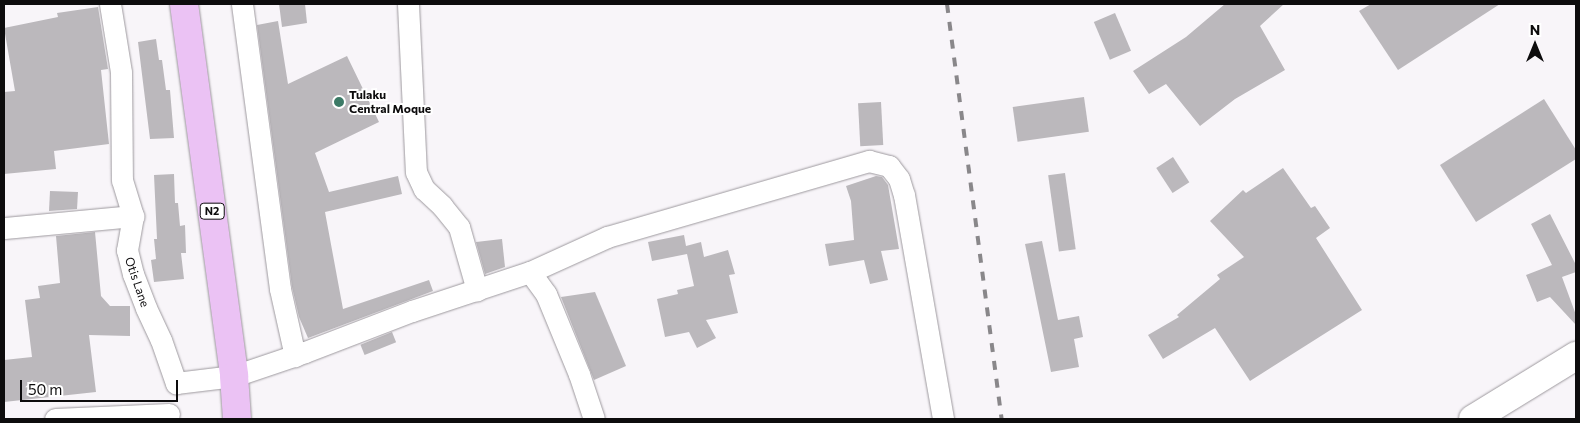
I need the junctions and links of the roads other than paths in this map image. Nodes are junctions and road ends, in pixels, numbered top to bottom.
1 (110, 4) edge
2 (184, 4) edge
3 (242, 4) edge
4 (408, 4) edge
5 (132, 216) junction
6 (4, 228) edge
7 (530, 272) junction
8 (476, 290) junction
9 (295, 356) junction
10 (1576, 356) edge
11 (234, 376) junction
12 (176, 383) junction
13 (169, 417) edge
14 (55, 419) edge
15 (237, 419) edge
16 (594, 419) edge
17 (943, 419) edge
18 (1473, 419) edge

1 - 5 street
2 - 11 highway, N2
3 - 9 street
4 - 8 street
5 - 6 street
5 - 12 street, Otis Lane
7 - 8 street
7 - 16 street
7 - 17 street
8 - 9 street
9 - 11 street
10 - 18 street
11 - 12 street
11 - 15 highway, N2
12 - 13 street
13 - 14 street

